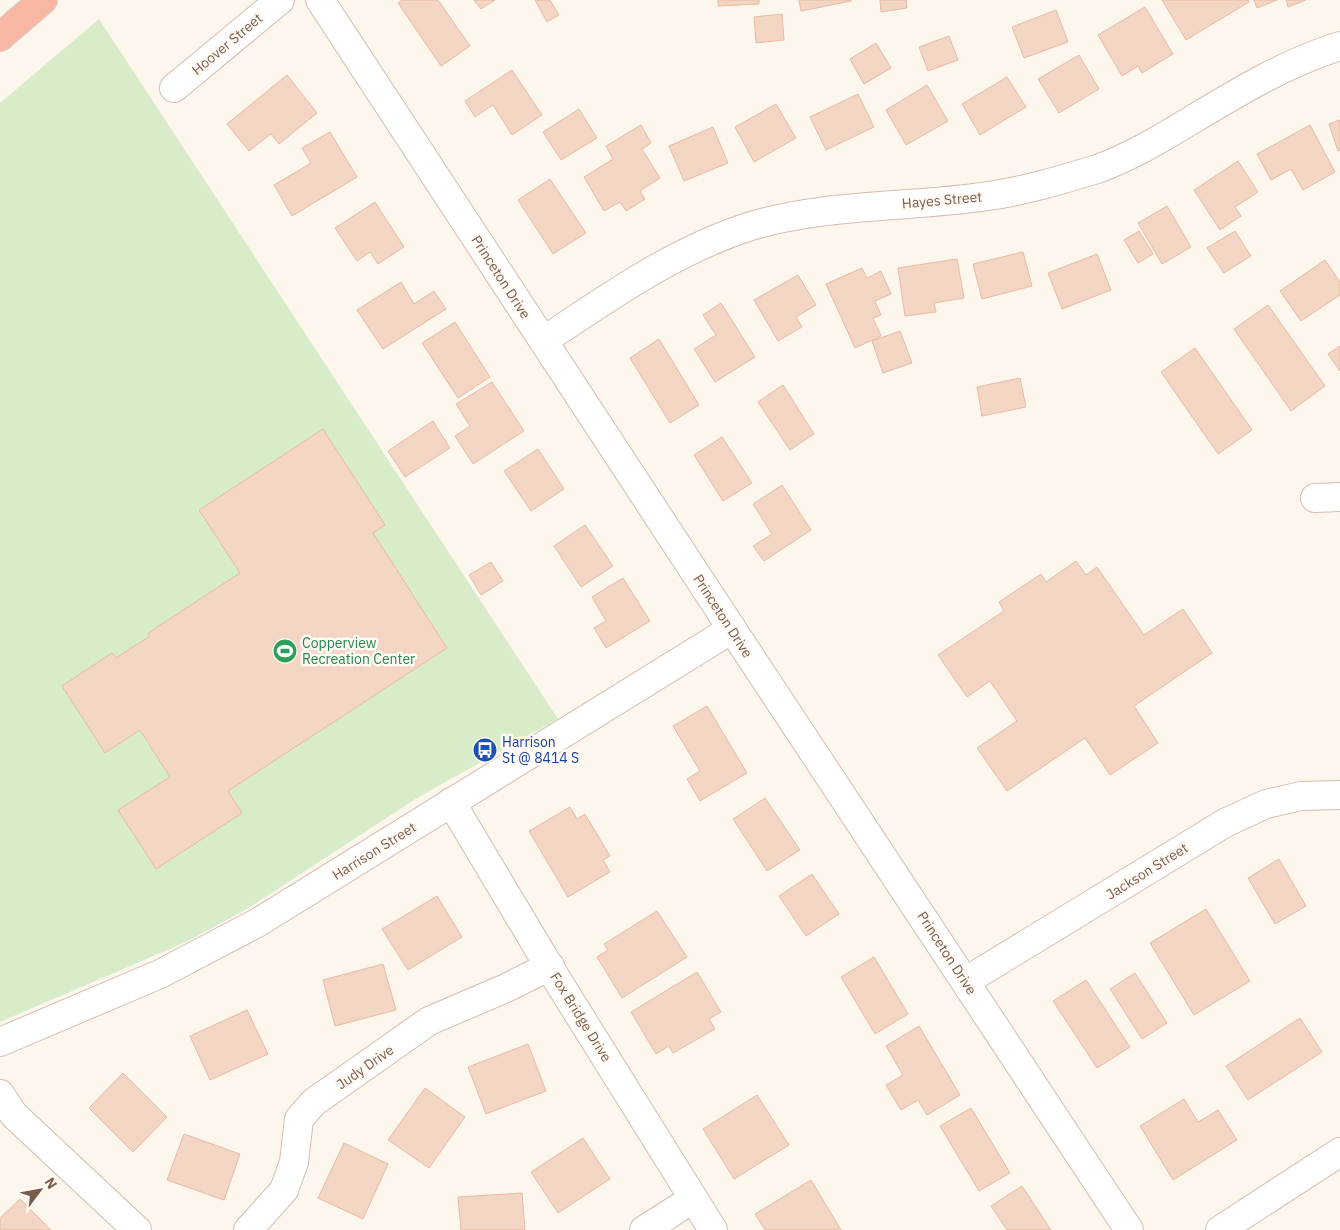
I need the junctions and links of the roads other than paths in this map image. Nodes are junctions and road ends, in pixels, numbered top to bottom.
1 (43, 0) edge
2 (280, 0) edge
3 (320, 0) edge
4 (0, 37) edge
5 (1340, 46) edge
6 (174, 88) dead end
7 (543, 341) junction
8 (732, 629) junction
9 (1340, 795) edge
10 (451, 802) junction
11 (550, 966) junction
12 (966, 981) junction
13 (0, 1042) edge
14 (0, 1094) edge
15 (1340, 1152) edge
16 (693, 1199) junction
17 (138, 1230) edge
18 (248, 1230) edge
19 (644, 1230) edge
20 (712, 1230) edge
21 (1129, 1230) edge
22 (1220, 1230) edge

1 - 4 highway
2 - 6 street, Hoover Street
3 - 7 street, Princeton Drive
5 - 7 street, Hayes Street
7 - 8 street, Princeton Drive
8 - 10 street, Harrison Street
8 - 12 street, Princeton Drive
9 - 12 street, Jackson Street
10 - 11 street, Fox Bridge Drive
10 - 13 street, Harrison Street
11 - 16 street, Fox Bridge Drive
11 - 18 street, Judy Drive
12 - 21 street, Princeton Drive
14 - 17 street
15 - 22 street
16 - 19 street
16 - 20 street, Fox Bridge Drive

